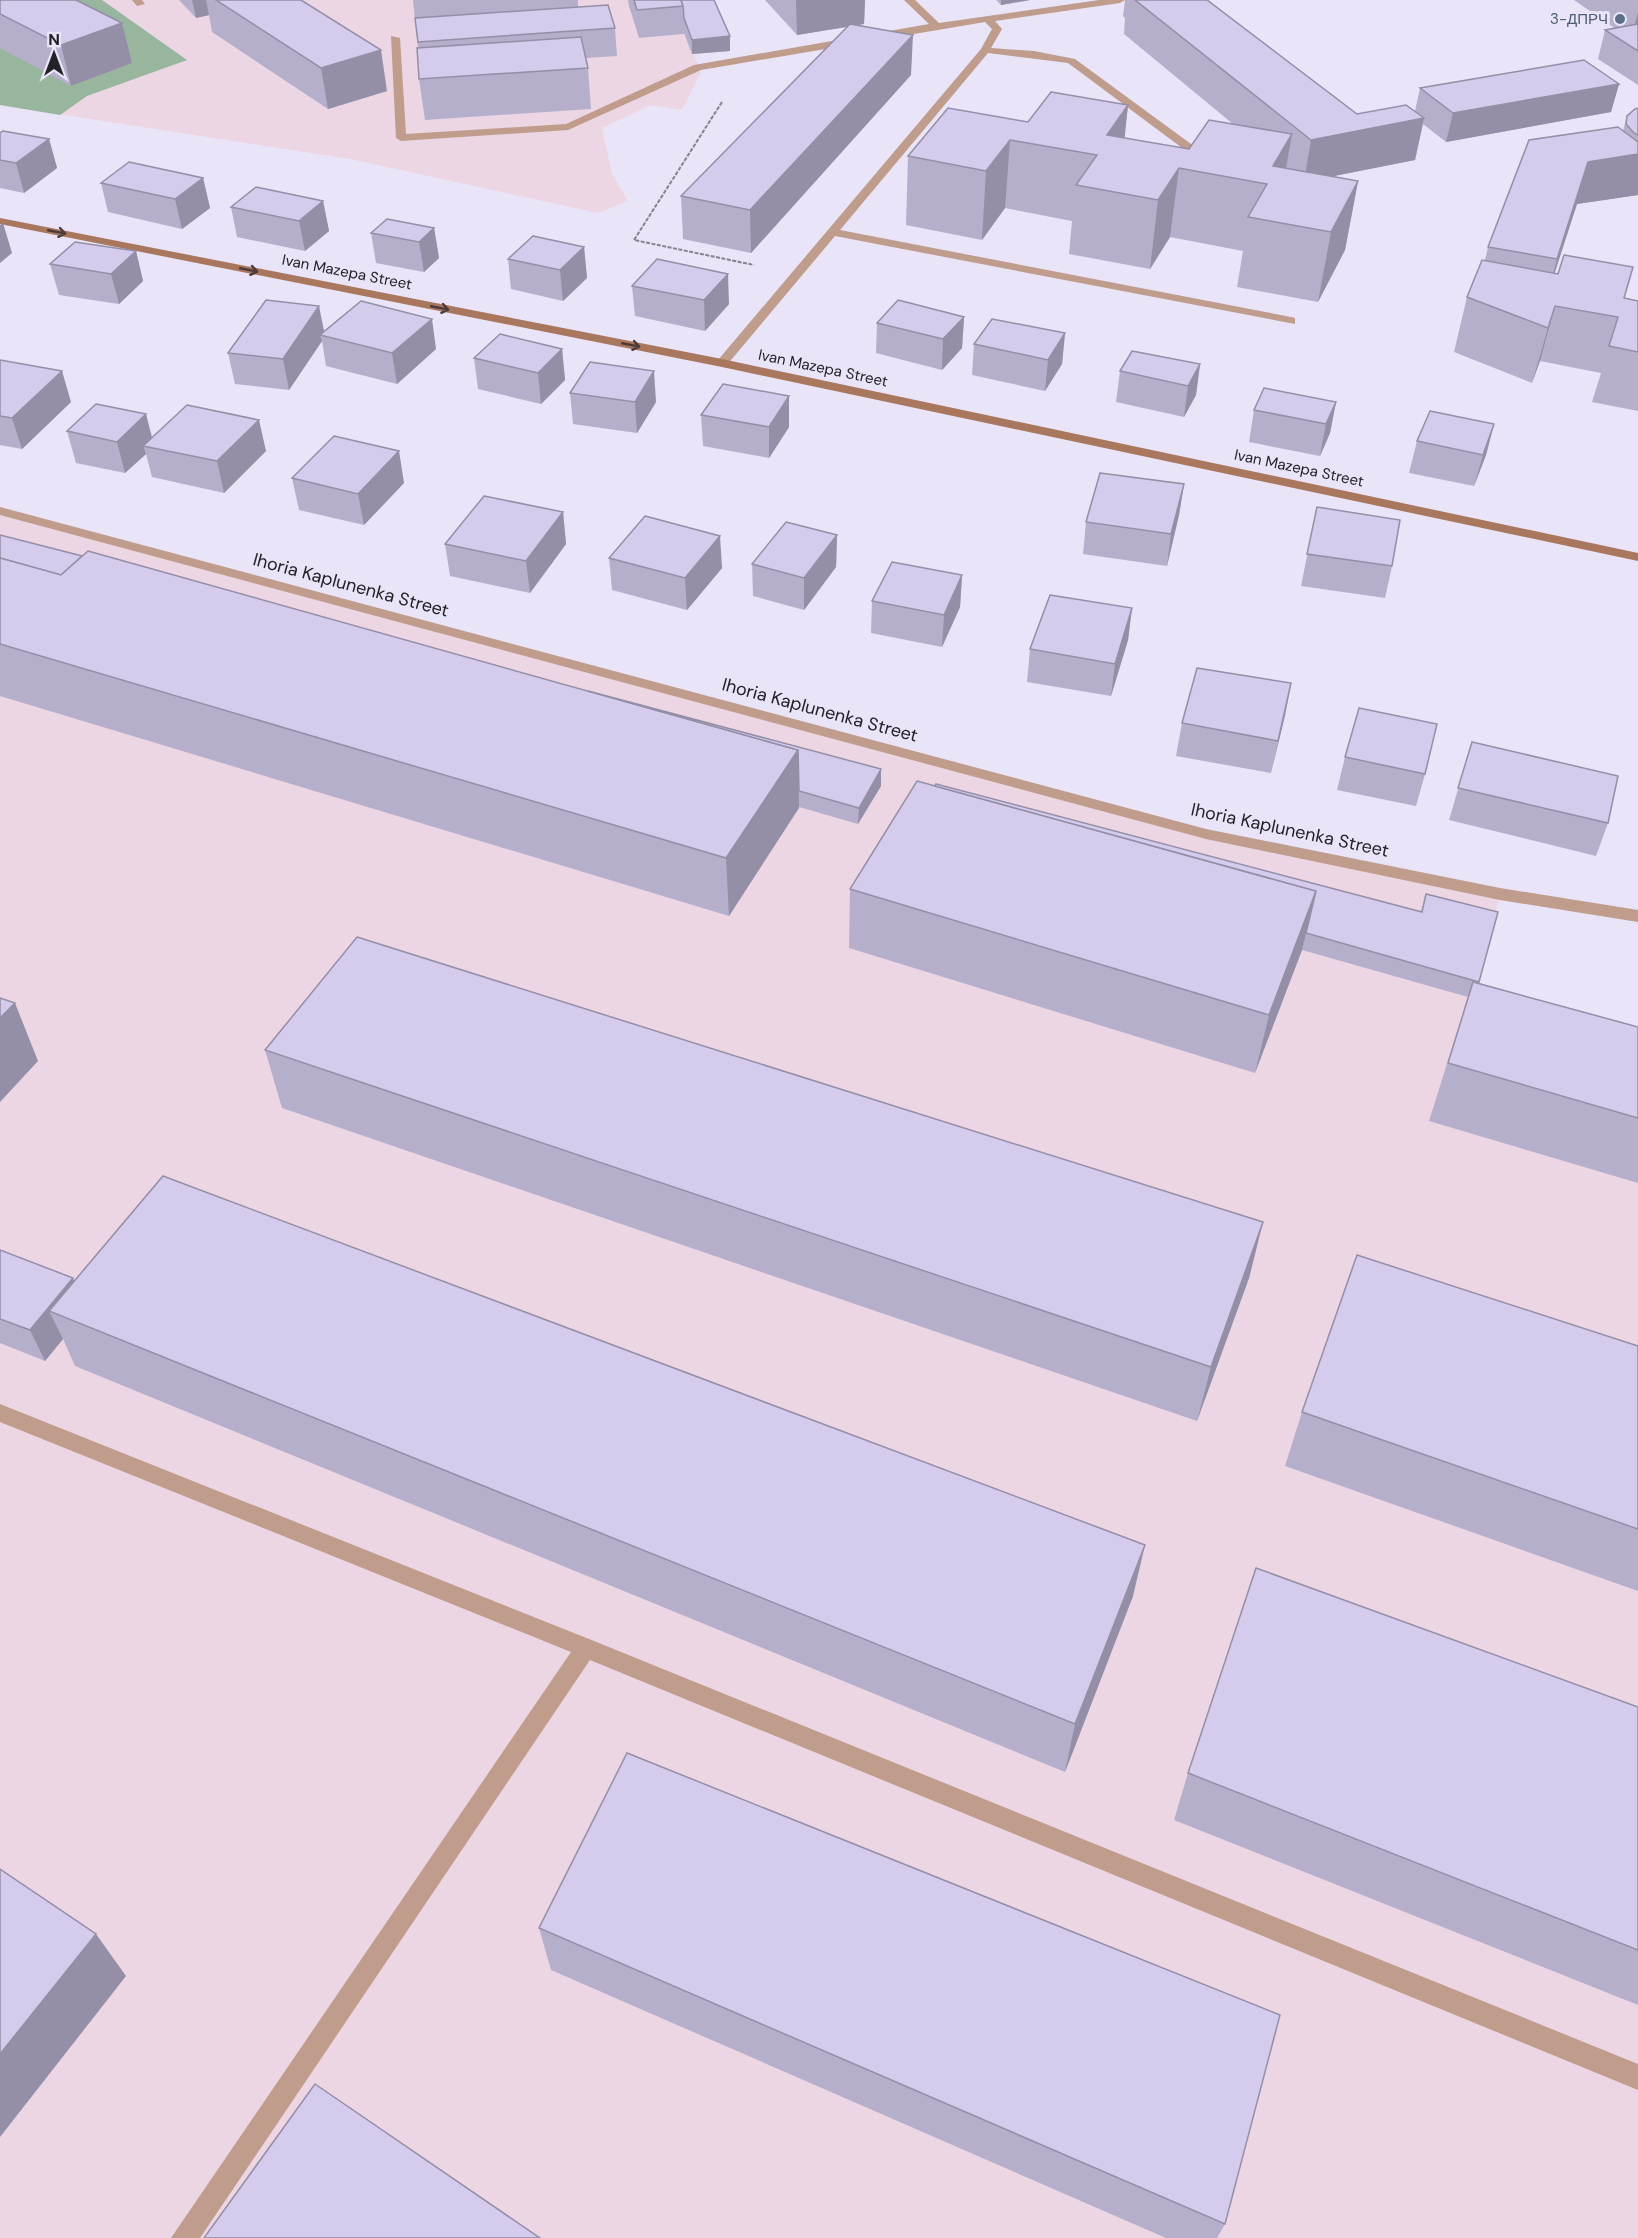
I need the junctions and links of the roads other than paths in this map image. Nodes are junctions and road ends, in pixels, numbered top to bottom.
1 (909, 0) edge
2 (1120, 0) edge
3 (988, 19) junction
4 (937, 26) junction
5 (395, 38) dead end
6 (985, 50) junction
7 (1206, 178) edge
8 (0, 221) edge
9 (831, 232) junction
10 (1291, 321) dead end
11 (722, 363) junction
12 (0, 511) edge
13 (1638, 557) edge
14 (1638, 916) edge
15 (0, 1413) edge
16 (586, 1648) junction
17 (1638, 2077) edge
18 (183, 2238) edge

1 - 4 street
2 - 3 street
3 - 4 street
3 - 6 street
4 - 5 street
6 - 7 street
6 - 9 street
8 -> 11 street, Ivan Mazepa Street
9 - 10 street
9 - 11 street
11 - 13 street, Ivan Mazepa Street
12 - 14 street, Ihoria Kaplunenka Street
15 - 16 street
16 - 17 street
16 - 18 street

